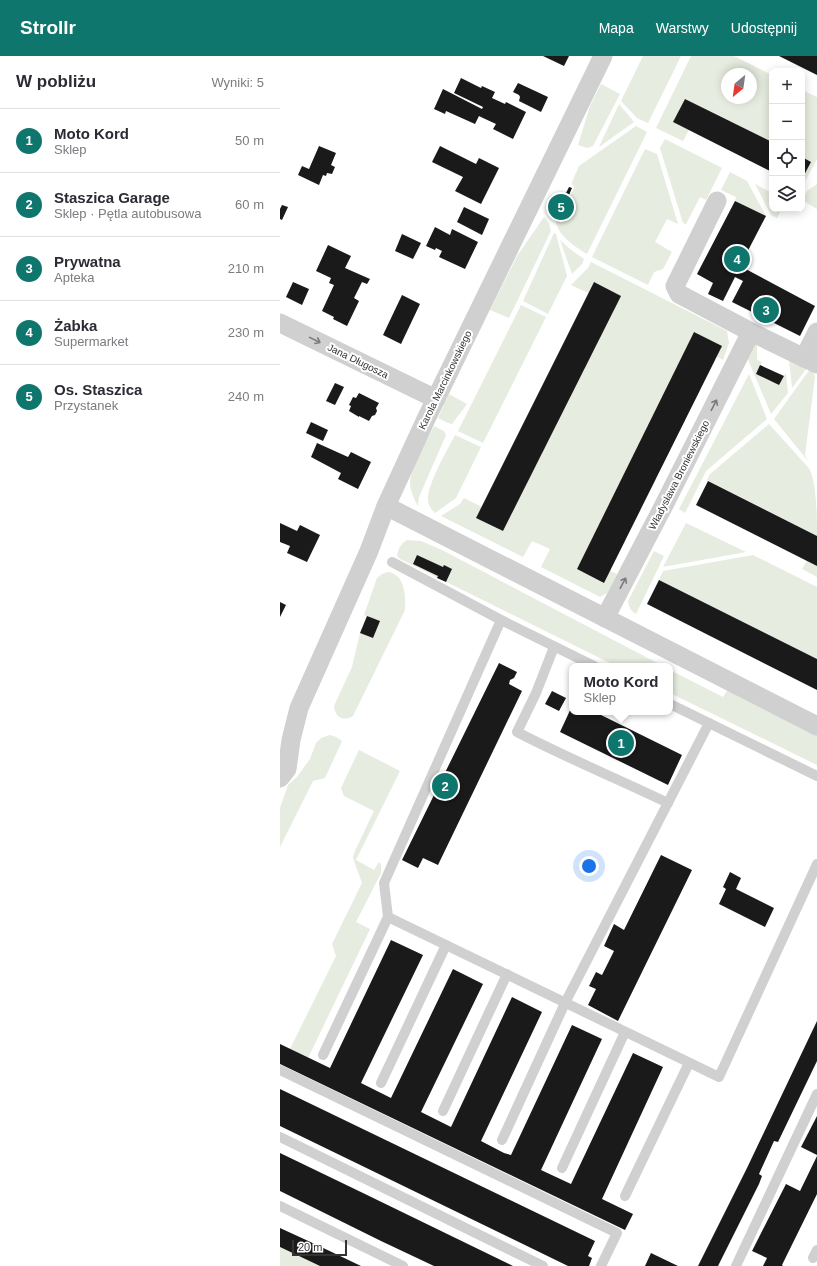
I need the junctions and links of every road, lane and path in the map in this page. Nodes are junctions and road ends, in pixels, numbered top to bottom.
1 (603, 56) edge
2 (717, 201) dead end
3 (280, 323) edge
4 (751, 332) junction
5 (817, 332) edge
6 (811, 361) edge
7 (436, 399) junction
8 (386, 506) junction
9 (392, 562) dead end
10 (605, 618) junction
11 (501, 620) junction
12 (554, 646) junction
13 (588, 663) edge
14 (673, 705) edge
15 (299, 708) junction
16 (709, 723) junction
17 (280, 726) edge
18 (817, 726) edge
19 (817, 776) edge
20 (280, 778) edge
21 (668, 803) junction
22 (817, 864) edge
23 (388, 917) junction
24 (446, 946) junction
25 (507, 974) junction
26 (565, 1002) junction
27 (625, 1032) junction
28 (323, 1055) dead end
29 (689, 1062) junction
30 (280, 1070) edge
31 (381, 1083) dead end
32 (817, 1094) edge
33 (443, 1112) dead end
34 (280, 1137) edge
35 (502, 1140) dead end
36 (562, 1168) dead end
37 (625, 1196) dead end
38 (280, 1206) edge
39 (403, 1266) edge
40 (543, 1266) edge
41 (601, 1266) edge
42 (736, 1266) edge

1 - 7 street, Karola Marcinkowskiego
2 - 4 street
3 -> 7 street, Jana Długosza
4 - 6 street
10 -> 4 street, Władysława Broniewskiego
5 - 6 street
7 - 8 street, Karola Marcinkowskiego
8 - 10 street
8 - 15 street, Karola Marcinkowskiego
9 - 11 lane
10 - 18 street
11 - 12 lane
11 - 23 lane
12 - 13 lane
12 - 21 lane
14 - 16 lane
15 - 17 street
15 - 20 street
16 - 19 lane
16 - 21 lane
21 - 26 lane
22 - 29 lane
23 - 24 lane
23 - 28 lane
24 - 25 lane
24 - 31 lane
25 - 26 lane
25 - 33 lane
26 - 27 lane
26 - 35 lane
27 - 29 lane
27 - 36 lane
29 - 37 lane
30 - 41 lane
32 - 42 lane
34 - 40 lane
38 - 39 lane

